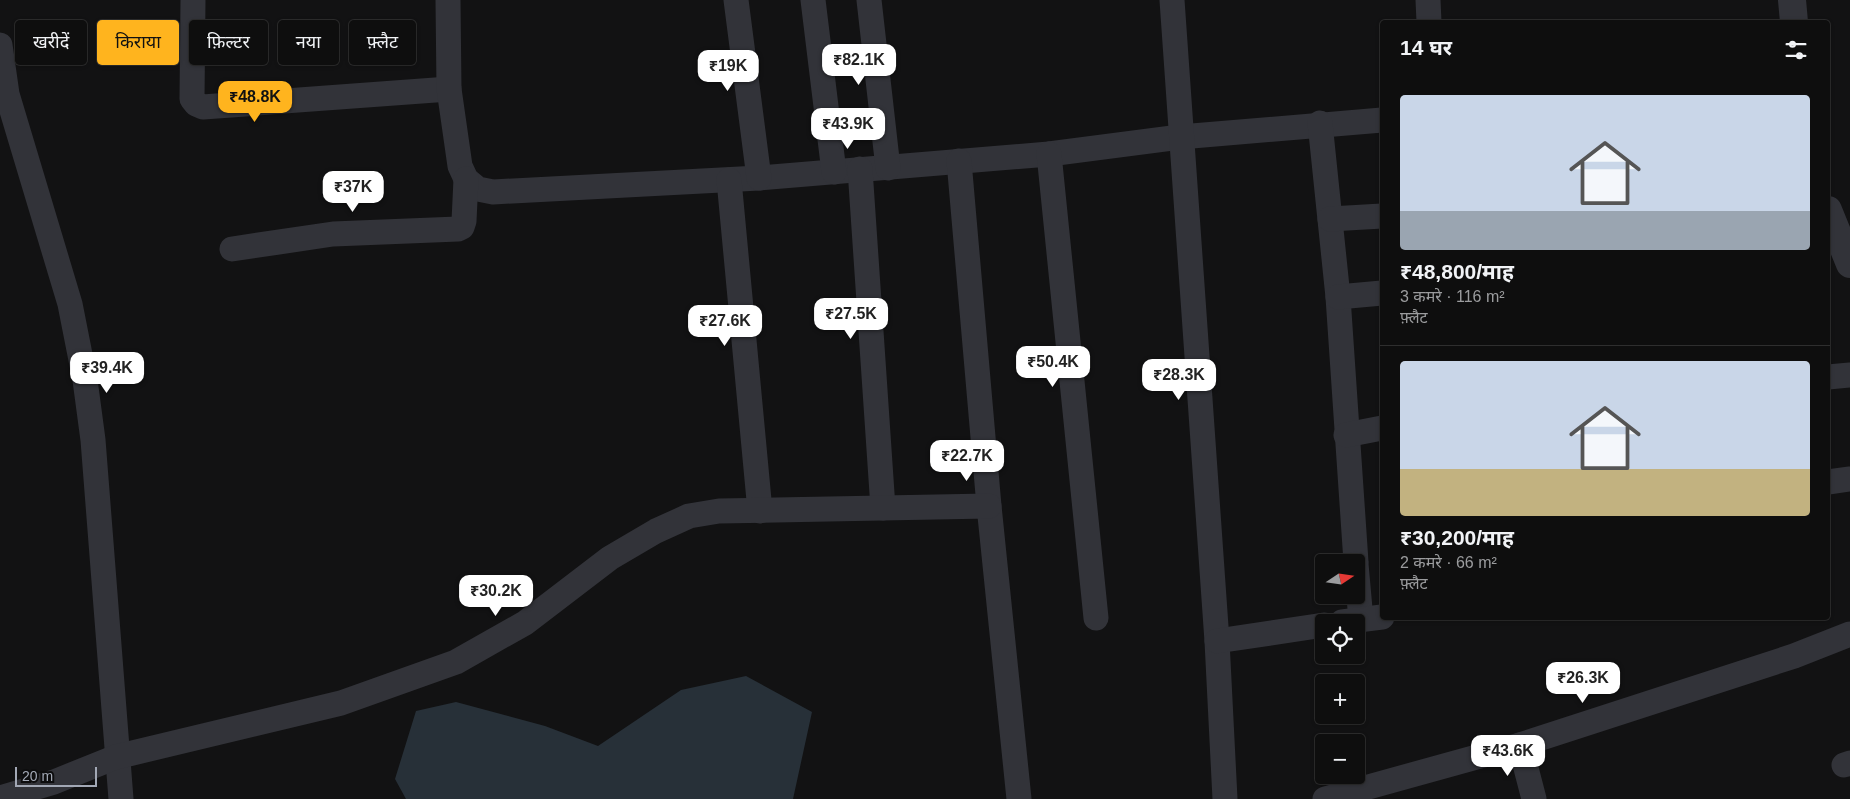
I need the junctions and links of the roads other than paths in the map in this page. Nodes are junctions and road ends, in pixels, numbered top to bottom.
1 (192, 0) edge
2 (448, 0) edge
3 (736, 0) edge
4 (814, 0) edge
5 (869, 0) edge
6 (1172, 0) edge
7 (1428, 0) edge
8 (1792, 0) edge
9 (1429, 20) edge
10 (1794, 20) edge
11 (0, 45) edge
12 (449, 89) junction
13 (1380, 120) edge
14 (1320, 123) junction
15 (1180, 137) junction
16 (1049, 154) junction
17 (959, 161) junction
18 (888, 168) junction
19 (860, 169) junction
20 (834, 172) junction
21 (759, 178) junction
22 (466, 179) junction
23 (729, 180) junction
24 (1380, 216) edge
25 (1830, 218) edge
26 (1330, 219) junction
27 (232, 249) dead end
28 (1840, 255) edge
29 (1380, 293) edge
30 (1338, 297) junction
31 (1850, 375) edge
32 (1830, 377) edge
33 (1380, 428) edge
34 (1346, 435) junction
35 (1850, 479) edge
36 (1830, 482) edge
37 (989, 506) junction
38 (883, 508) junction
39 (760, 511) junction
40 (1355, 554) edge
41 (1096, 618) dead end
42 (1315, 626) edge
43 (1850, 634) edge
44 (1217, 641) junction
45 (1520, 745) junction
46 (116, 757) junction
47 (0, 798) edge
48 (121, 799) edge
49 (1019, 799) edge
50 (1225, 799) edge
51 (1325, 799) edge
52 (1534, 799) edge

1 - 12 street
2 - 12 street
3 - 21 street
4 - 20 street
5 - 18 street
6 - 15 street
7 - 9 street
8 - 10 street
11 - 46 street
12 - 22 street
13 - 14 street
14 - 15 street
14 - 26 street
15 - 16 street
15 - 44 street
16 - 17 street
16 - 41 street
17 - 18 street
17 - 37 street
18 - 19 street
19 - 20 street
19 - 38 street
20 - 21 street
21 - 23 street
22 - 23 street
22 - 27 street
23 - 39 street
24 - 26 street
25 - 28 street
26 - 30 street
29 - 30 street
30 - 34 street
31 - 32 street
33 - 34 street
34 - 40 street
35 - 36 street
37 - 38 street
37 - 49 street
38 - 39 street
39 - 46 street
42 - 44 street
43 - 45 street
44 - 50 street
45 - 51 street
45 - 52 street
46 - 47 street
46 - 48 street

